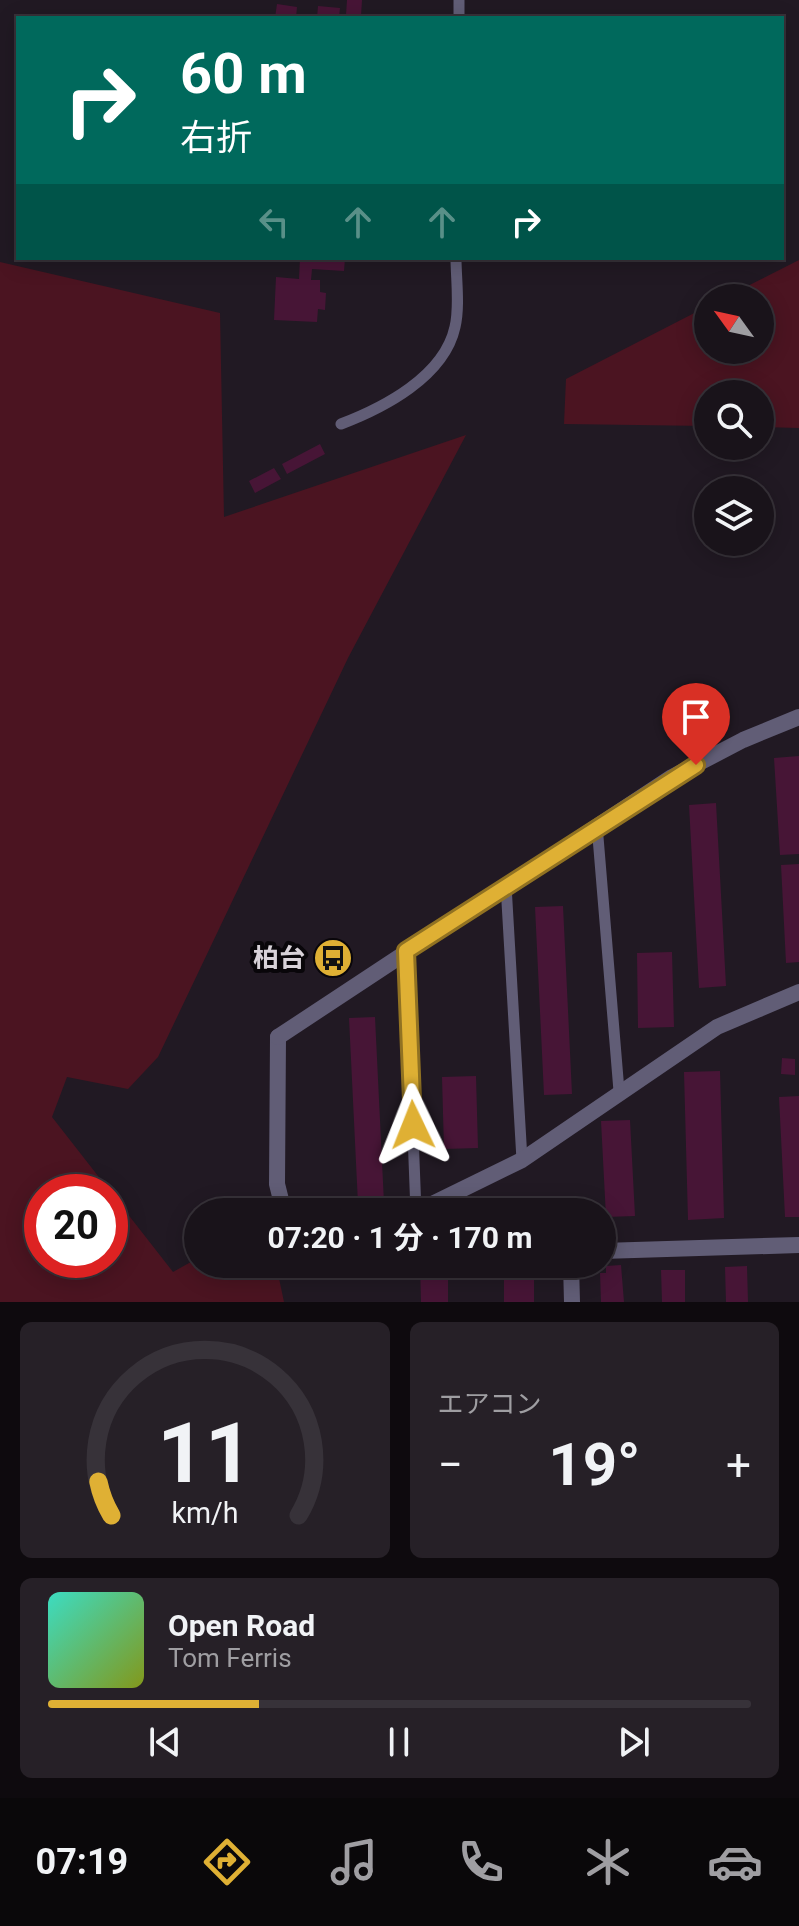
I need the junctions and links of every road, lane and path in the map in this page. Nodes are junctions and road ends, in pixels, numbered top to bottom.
1 (456, 260) edge
2 (341, 424) dead end
3 (799, 717) edge
4 (597, 825) junction
5 (506, 885) junction
6 (406, 951) junction
7 (799, 992) edge
8 (619, 1091) junction
9 (522, 1160) junction
10 (280, 1198) edge
11 (415, 1198) edge
12 (445, 1198) edge
13 (799, 1245) edge
14 (616, 1251) edge
15 (571, 1278) edge
16 (572, 1302) edge

1 - 2 lane
3 - 4 street
4 - 5 street
4 - 8 lane
5 - 6 street
5 - 9 lane
6 - 10 street
6 - 11 lane
7 - 8 street
8 - 9 street
9 - 12 street
13 - 14 street
15 - 16 street

